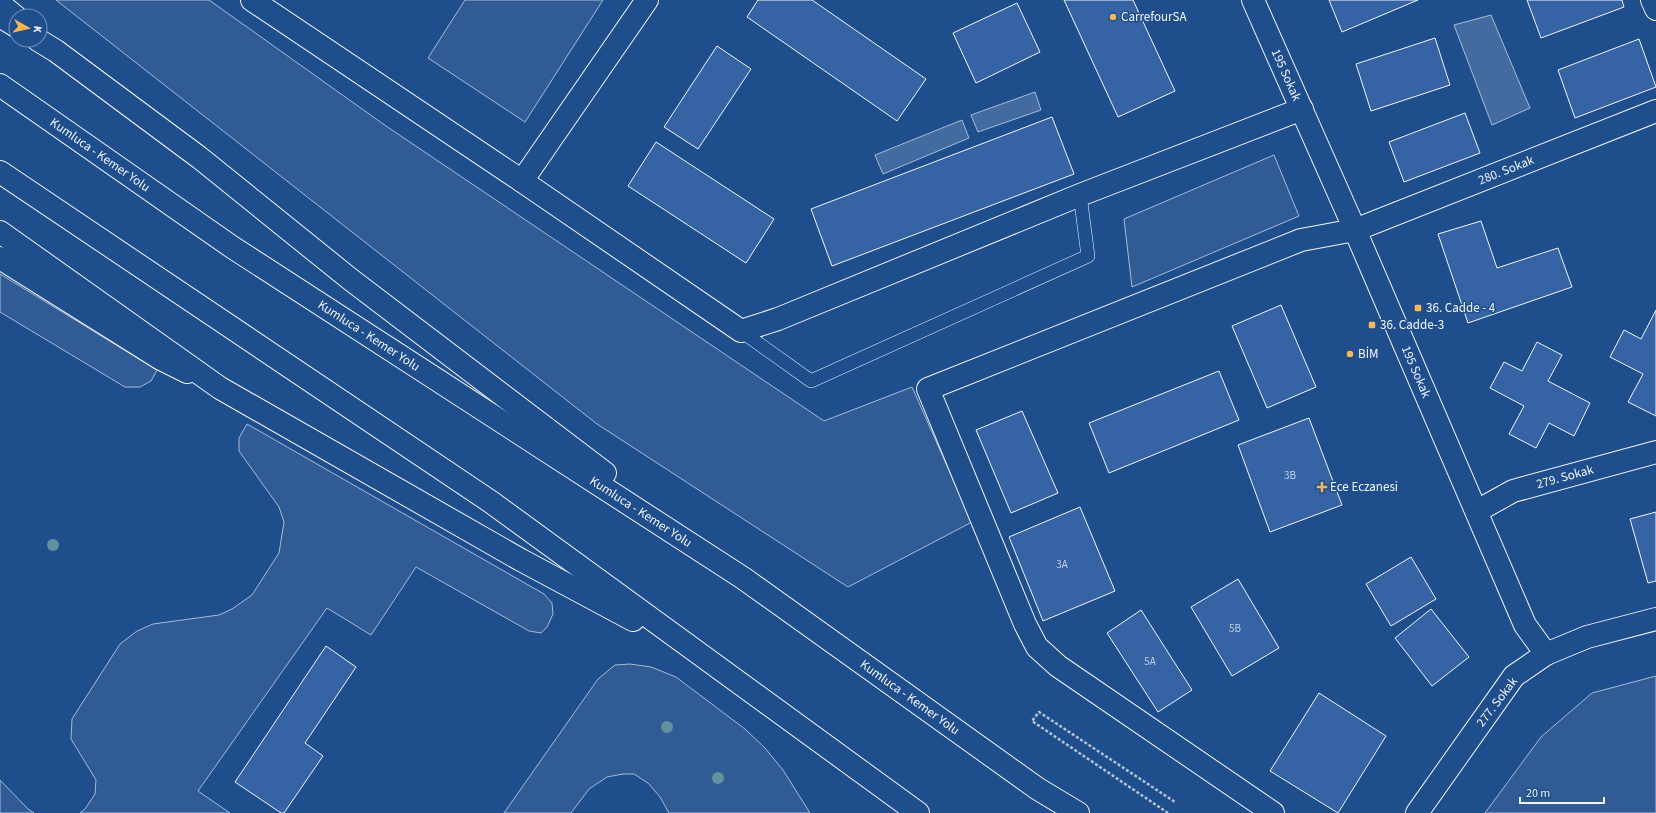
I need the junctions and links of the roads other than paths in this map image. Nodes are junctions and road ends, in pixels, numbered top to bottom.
1 (252, 0) edge
2 (648, 0) edge
3 (1252, 0) edge
4 (1652, 0) edge
5 (0, 4) edge
6 (1656, 9) edge
7 (8, 10) edge
8 (48, 44) edge
9 (48, 46) edge
10 (56, 51) junction
11 (0, 85) edge
12 (1302, 109) junction
13 (1656, 111) edge
14 (0, 172) edge
15 (522, 181) junction
16 (1080, 195) junction
17 (1355, 230) junction
18 (0, 232) edge
19 (0, 258) edge
20 (741, 331) junction
21 (220, 388) junction
22 (1656, 452) edge
23 (1477, 511) junction
24 (743, 578) junction
25 (1656, 619) edge
26 (1546, 654) junction
27 (703, 658) junction
28 (918, 813) edge
29 (1078, 813) edge
30 (1273, 813) edge
31 (1417, 813) edge

1 - 15 main road
2 - 15 main road
3 - 12 main road, 195 Sokak
4 - 6 main road
5 - 7 main road
8 - 10 main road
9 - 10 main road, Kumluca - Kemer Yolu
10 - 24 main road, Kumluca - Kemer Yolu
11 - 24 main road, Kumluca - Kemer Yolu
12 - 16 main road
12 - 17 main road, 195 Sokak
13 - 17 main road, 280. Sokak
14 - 27 main road
15 - 20 main road
16 - 20 main road
16 - 20 lane
17 - 23 main road, 195 Sokak
17 - 30 main road, 280. Sokak
18 - 21 main road
19 - 21 main road
21 - 27 main road
22 - 23 main road, 279. Sokak
23 - 26 main road, 195 Sokak
24 - 29 main road, Kumluca - Kemer Yolu
25 - 26 main road, 277. Sokak
26 - 31 main road, 277. Sokak
27 - 28 main road

